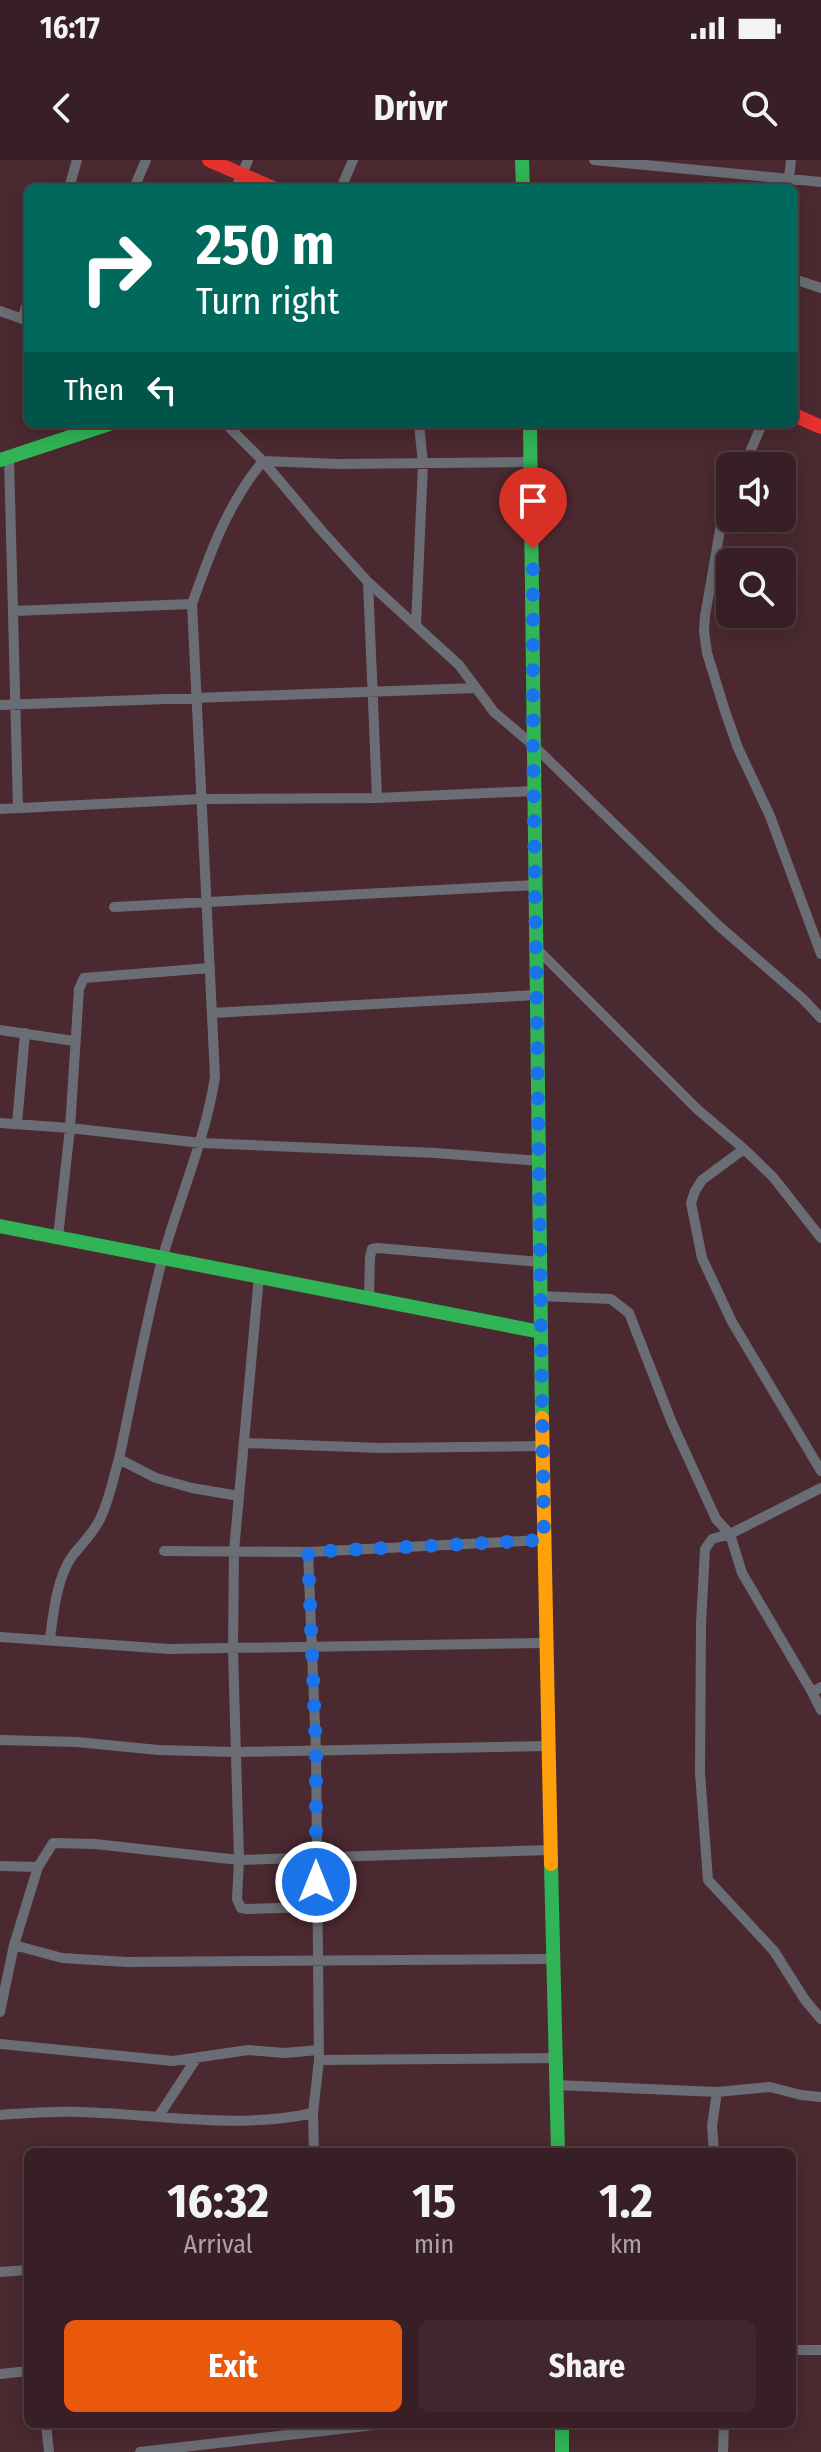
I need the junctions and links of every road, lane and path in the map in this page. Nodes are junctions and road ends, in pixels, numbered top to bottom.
1 (77, 160) edge
2 (146, 160) edge
3 (209, 160) edge
4 (353, 160) edge
5 (522, 160) edge
6 (594, 160) edge
7 (791, 160) edge
8 (242, 174) edge
9 (821, 182) edge
10 (789, 183) edge
11 (70, 184) edge
12 (136, 184) edge
13 (264, 184) edge
14 (343, 184) edge
15 (523, 184) edge
16 (798, 280) edge
17 (821, 288) edge
18 (0, 311) edge
19 (24, 320) edge
20 (798, 417) edge
21 (821, 427) edge
22 (97, 428) edge
23 (230, 428) edge
24 (419, 428) edge
25 (530, 428) edge
26 (760, 428) edge
27 (750, 452) edge
28 (4, 458) edge
29 (263, 461) junction
30 (532, 462) junction
31 (423, 464) junction
32 (720, 532) edge
33 (368, 582) junction
34 (192, 604) junction
35 (14, 611) junction
36 (416, 625) junction
37 (475, 688) junction
38 (373, 691) junction
39 (198, 699) junction
40 (16, 704) junction
41 (0, 705) edge
42 (533, 745) junction
43 (534, 791) junction
44 (377, 798) junction
45 (201, 799) junction
46 (18, 808) junction
47 (0, 809) edge
48 (535, 885) junction
49 (205, 902) junction
50 (114, 907) dead end
51 (536, 948) junction
52 (821, 954) edge
53 (210, 968) junction
54 (537, 995) junction
55 (212, 1013) junction
56 (821, 1018) edge
57 (0, 1030) edge
58 (25, 1033) junction
59 (74, 1041) junction
60 (0, 1123) edge
61 (17, 1124) junction
62 (70, 1128) junction
63 (201, 1143) junction
64 (744, 1149) junction
65 (539, 1161) junction
66 (0, 1226) edge
67 (58, 1237) junction
68 (821, 1238) edge
69 (163, 1258) junction
70 (540, 1262) junction
71 (259, 1276) junction
72 (540, 1296) junction
73 (369, 1298) junction
74 (541, 1332) junction
75 (244, 1443) junction
76 (543, 1446) junction
77 (119, 1459) junction
78 (821, 1471) edge
79 (821, 1488) edge
80 (239, 1496) junction
81 (730, 1534) junction
82 (544, 1540) junction
83 (164, 1551) dead end
84 (234, 1551) junction
85 (308, 1552) junction
86 (0, 1637) edge
87 (50, 1639) junction
88 (545, 1643) junction
89 (311, 1647) junction
90 (233, 1650) junction
91 (816, 1690) edge
92 (821, 1710) edge
93 (0, 1740) edge
94 (548, 1746) junction
95 (316, 1751) junction
96 (236, 1752) junction
97 (550, 1850) junction
98 (316, 1857) junction
99 (239, 1860) junction
100 (0, 1866) edge
101 (38, 1867) junction
102 (316, 1907) junction
103 (14, 1945) junction
104 (6, 1956) edge
105 (317, 1959) junction
106 (553, 1959) junction
107 (0, 2012) edge
108 (821, 2019) edge
109 (0, 2044) edge
110 (318, 2055) junction
111 (555, 2058) junction
112 (196, 2059) junction
113 (556, 2085) junction
114 (717, 2092) junction
115 (821, 2097) edge
116 (313, 2113) junction
117 (0, 2115) edge
118 (158, 2117) junction
119 (314, 2148) edge
120 (558, 2148) edge
121 (714, 2148) edge
122 (24, 2270) edge
123 (0, 2272) edge
124 (796, 2350) edge
125 (821, 2350) edge
126 (24, 2371) edge
127 (0, 2374) edge
128 (46, 2428) edge
129 (348, 2428) edge
130 (562, 2428) edge
131 (724, 2428) edge
132 (49, 2452) edge
133 (140, 2452) edge
134 (562, 2452) edge
135 (723, 2452) edge

1 - 11 street
2 - 12 street
3 - 8 main road
4 - 14 street
5 - 15 main road
6 - 10 street
7 - 10 street
8 - 13 main road
9 - 10 street
16 - 17 street
18 - 19 street
20 - 21 main road
22 - 28 main road
23 - 29 street
24 - 31 street
25 - 30 main road
26 - 27 street
28 - 35 street
29 - 31 street
29 - 33 street
29 - 34 street
30 - 31 street
30 - 42 main road
31 - 36 street
32 - 52 street
33 - 36 street
33 - 38 street
34 - 35 street
34 - 39 street
35 - 40 street
36 - 37 street
37 - 38 street
37 - 42 street
38 - 39 street
38 - 44 street
39 - 40 street
39 - 45 street
40 - 41 street
40 - 46 street
42 - 43 main road
42 - 56 street
43 - 44 street
43 - 48 main road
44 - 45 street
45 - 46 street
45 - 49 street
46 - 47 street
48 - 49 street
48 - 51 main road
49 - 50 street
49 - 53 street
51 - 54 main road
51 - 64 street
53 - 55 street
53 - 59 street
54 - 55 street
54 - 65 main road
55 - 63 street
57 - 58 street
58 - 59 street
58 - 61 street
59 - 62 street
60 - 61 street
61 - 62 street
62 - 63 street
62 - 67 street
63 - 65 street
63 - 69 street
64 - 68 street
64 - 78 street
65 - 70 main road
66 - 67 main road
67 - 69 main road
69 - 71 main road
69 - 77 street
70 - 72 main road
70 - 73 street
71 - 73 main road
71 - 75 street
72 - 74 main road
72 - 81 street
73 - 74 main road
74 - 76 main road
75 - 76 street
75 - 80 street
76 - 82 main road
77 - 80 street
77 - 87 street
79 - 81 street
80 - 84 street
81 - 91 street
81 - 108 street
82 - 85 street
82 - 88 main road
83 - 84 street
84 - 85 street
84 - 90 street
85 - 89 street
86 - 87 street
87 - 90 street
88 - 89 street
88 - 94 main road
89 - 90 street
89 - 95 street
90 - 96 street
91 - 92 street
93 - 96 street
94 - 95 street
94 - 97 main road
95 - 96 street
95 - 98 street
96 - 99 street
97 - 98 street
97 - 106 main road
98 - 99 street
98 - 102 street
99 - 101 street
99 - 102 street
100 - 101 street
101 - 103 street
102 - 105 street
103 - 104 street
103 - 105 street
104 - 107 street
105 - 106 street
105 - 110 street
106 - 111 main road
109 - 112 street
110 - 111 street
110 - 112 street
110 - 116 street
111 - 113 main road
112 - 118 street
113 - 114 street
113 - 120 main road
114 - 115 street
114 - 121 street
116 - 118 street
116 - 119 street
117 - 118 street
122 - 123 street
124 - 125 street
126 - 127 street
128 - 132 street
129 - 133 street
130 - 134 main road
131 - 135 street

